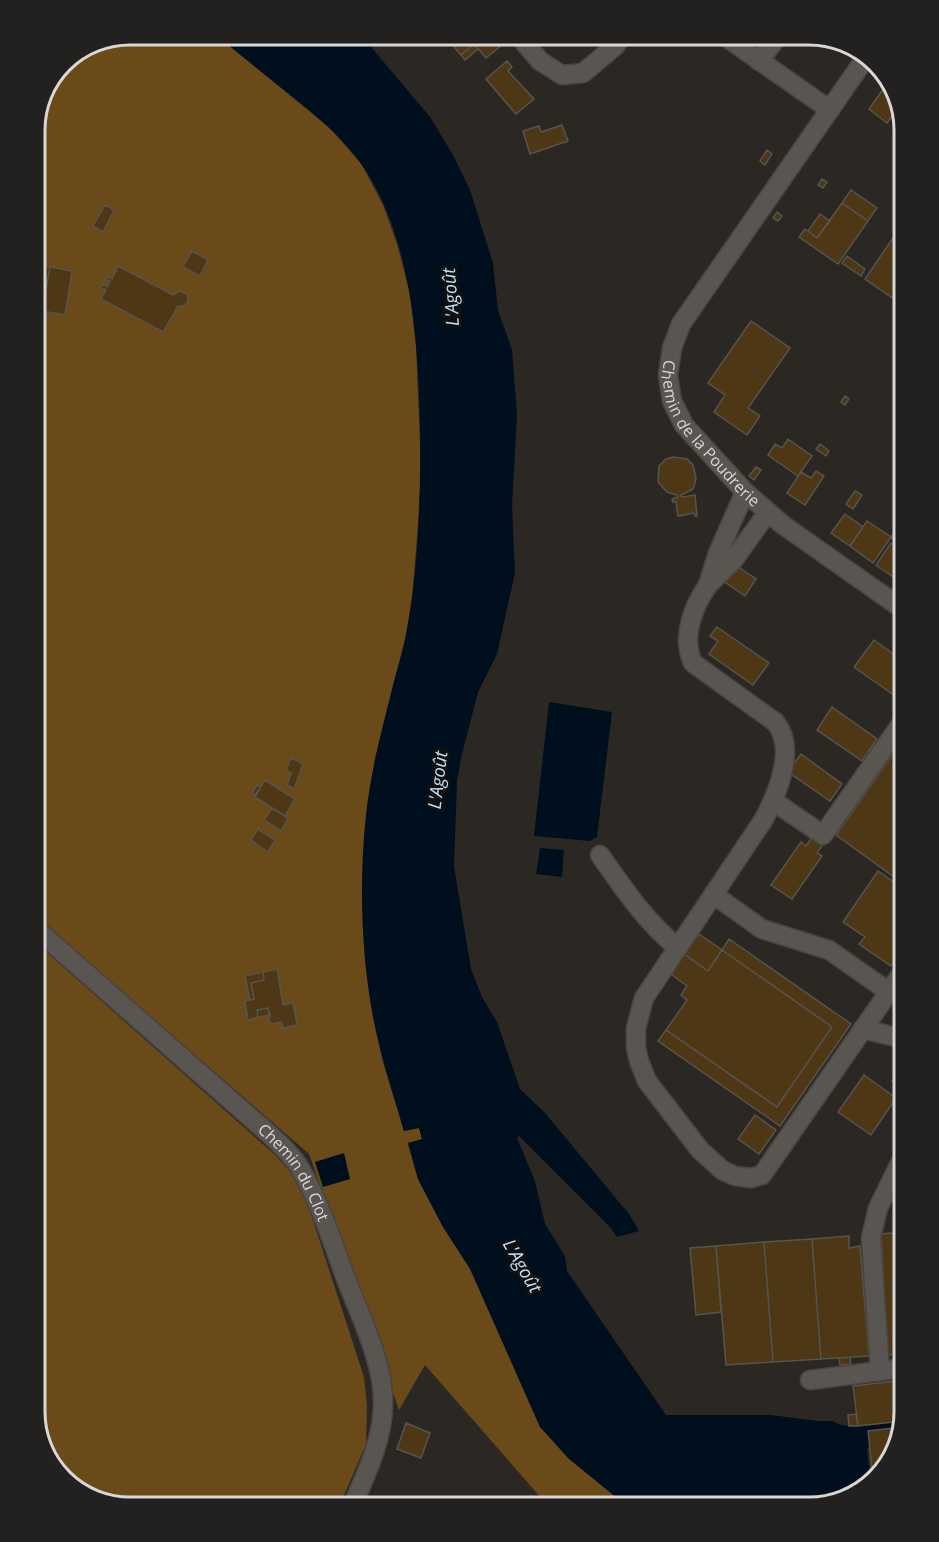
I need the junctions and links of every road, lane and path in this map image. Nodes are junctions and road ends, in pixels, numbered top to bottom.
1 (526, 45) edge
2 (616, 45) edge
3 (737, 45) edge
4 (771, 45) edge
5 (759, 61) junction
6 (862, 64) edge
7 (830, 110) junction
8 (746, 492) junction
9 (768, 512) junction
10 (708, 585) junction
11 (894, 603) edge
12 (894, 734) edge
13 (773, 801) junction
14 (600, 855) dead end
15 (714, 895) junction
16 (45, 938) edge
17 (678, 948) junction
18 (894, 985) edge
19 (889, 992) junction
20 (863, 1029) junction
21 (894, 1037) edge
22 (894, 1175) edge
23 (894, 1369) edge
24 (880, 1371) junction
25 (810, 1380) dead end
26 (356, 1497) edge

1 - 2 street
3 - 5 street
4 - 5 street
5 - 7 street
6 - 7 street, Chemin de la Poudrerie
7 - 8 street, Chemin de la Poudrerie
8 - 9 street, Chemin de la Poudrerie
8 - 10 street
9 - 10 street
9 - 11 street, Chemin de la Poudrerie
10 - 13 street
12 - 13 street
13 - 15 street
14 - 17 street
15 - 17 street
15 - 19 street
16 - 26 street, Chemin du Clot
17 - 20 street
18 - 19 street
19 - 20 street
20 - 21 street
22 - 24 street
23 - 24 street
24 - 25 street

